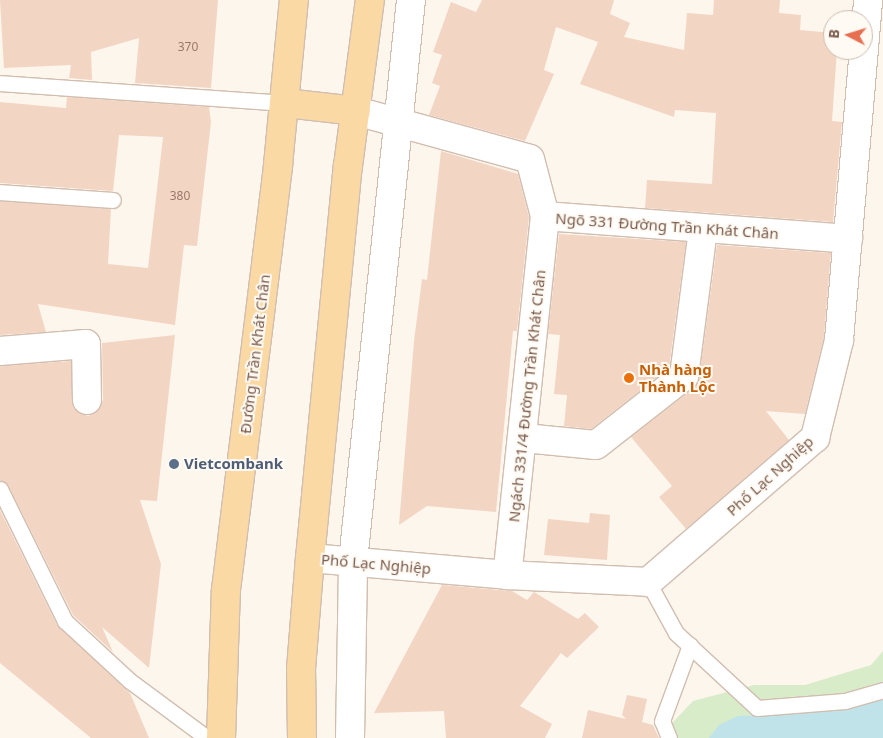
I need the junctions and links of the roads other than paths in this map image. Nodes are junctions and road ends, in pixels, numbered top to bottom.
1 (294, 0) edge
2 (370, 0) edge
3 (410, 0) edge
4 (868, 0) edge
5 (0, 83) edge
6 (285, 103) junction
7 (356, 111) junction
8 (396, 120) junction
9 (0, 192) edge
10 (113, 200) dead end
11 (545, 216) junction
12 (703, 229) junction
13 (848, 239) junction
14 (0, 351) edge
15 (87, 400) dead end
16 (524, 438) junction
17 (0, 489) edge
18 (310, 558) junction
19 (353, 561) junction
20 (507, 576) junction
21 (648, 582) junction
22 (690, 645) junction
23 (883, 690) edge
24 (208, 738) edge
25 (222, 738) edge
26 (302, 738) edge
27 (350, 738) edge
28 (669, 738) edge

1 - 6 main road, Đường Trần Khát Chân
2 - 7 main road
3 - 8 street
4 - 13 street, Phố Lạc Nghiệp
5 - 6 lane
6 - 7 main road
6 - 25 main road, Đường Trần Khát Chân
7 - 8 street, Ngõ 331 Đường Trần Khát Chân
7 - 18 main road
8 - 11 street, Ngõ 331 Đường Trần Khát Chân
8 - 19 street
9 - 10 lane
11 - 12 street, Ngõ 331 Đường Trần Khát Chân
11 - 16 street, Ngách 331/4 Đường Trần Khát Chân
12 - 13 street, Ngõ 331 Đường Trần Khát Chân
12 - 16 street
13 - 21 street, Phố Lạc Nghiệp
14 - 15 street
16 - 20 street, Ngách 331/4 Đường Trần Khát Chân
17 - 24 lane
18 - 19 street, Phố Lạc Nghiệp
18 - 26 main road
19 - 20 street, Phố Lạc Nghiệp
19 - 27 street
20 - 21 street, Phố Lạc Nghiệp
21 - 22 lane
22 - 23 lane
22 - 28 lane

